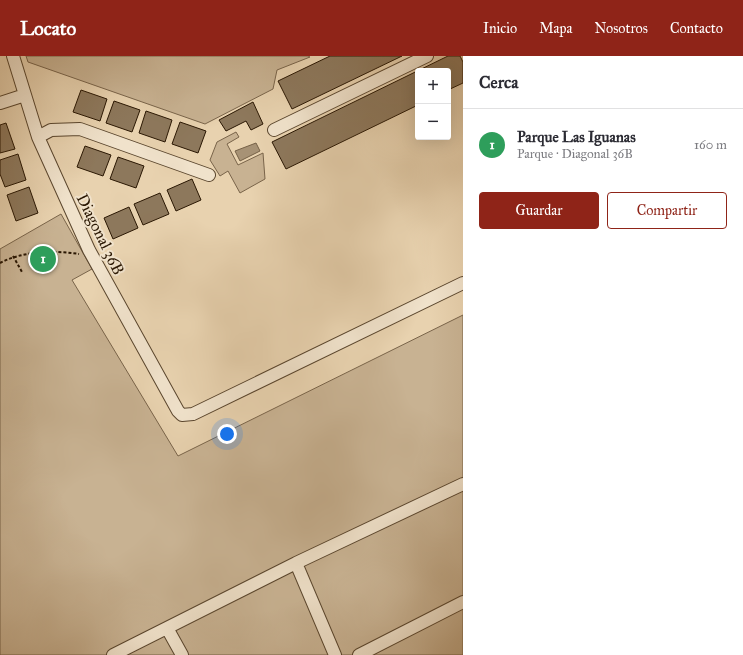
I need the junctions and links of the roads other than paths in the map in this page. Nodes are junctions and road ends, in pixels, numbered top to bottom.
1 (13, 56) edge
2 (427, 56) edge
3 (25, 95) junction
4 (0, 103) edge
5 (274, 130) dead end
6 (38, 137) junction
7 (209, 174) dead end
8 (463, 283) edge
9 (463, 484) edge
10 (296, 563) junction
11 (463, 602) edge
12 (167, 628) junction
13 (112, 655) edge
14 (182, 655) edge
15 (335, 655) edge
16 (359, 655) edge

1 - 3 street, Diagonal 36B
2 - 5 street
3 - 4 street
3 - 6 street, Diagonal 36B
6 - 7 street
6 - 8 street, Diagonal 36B
9 - 10 street
10 - 12 street
10 - 15 street
11 - 16 street
12 - 13 street
12 - 14 street

